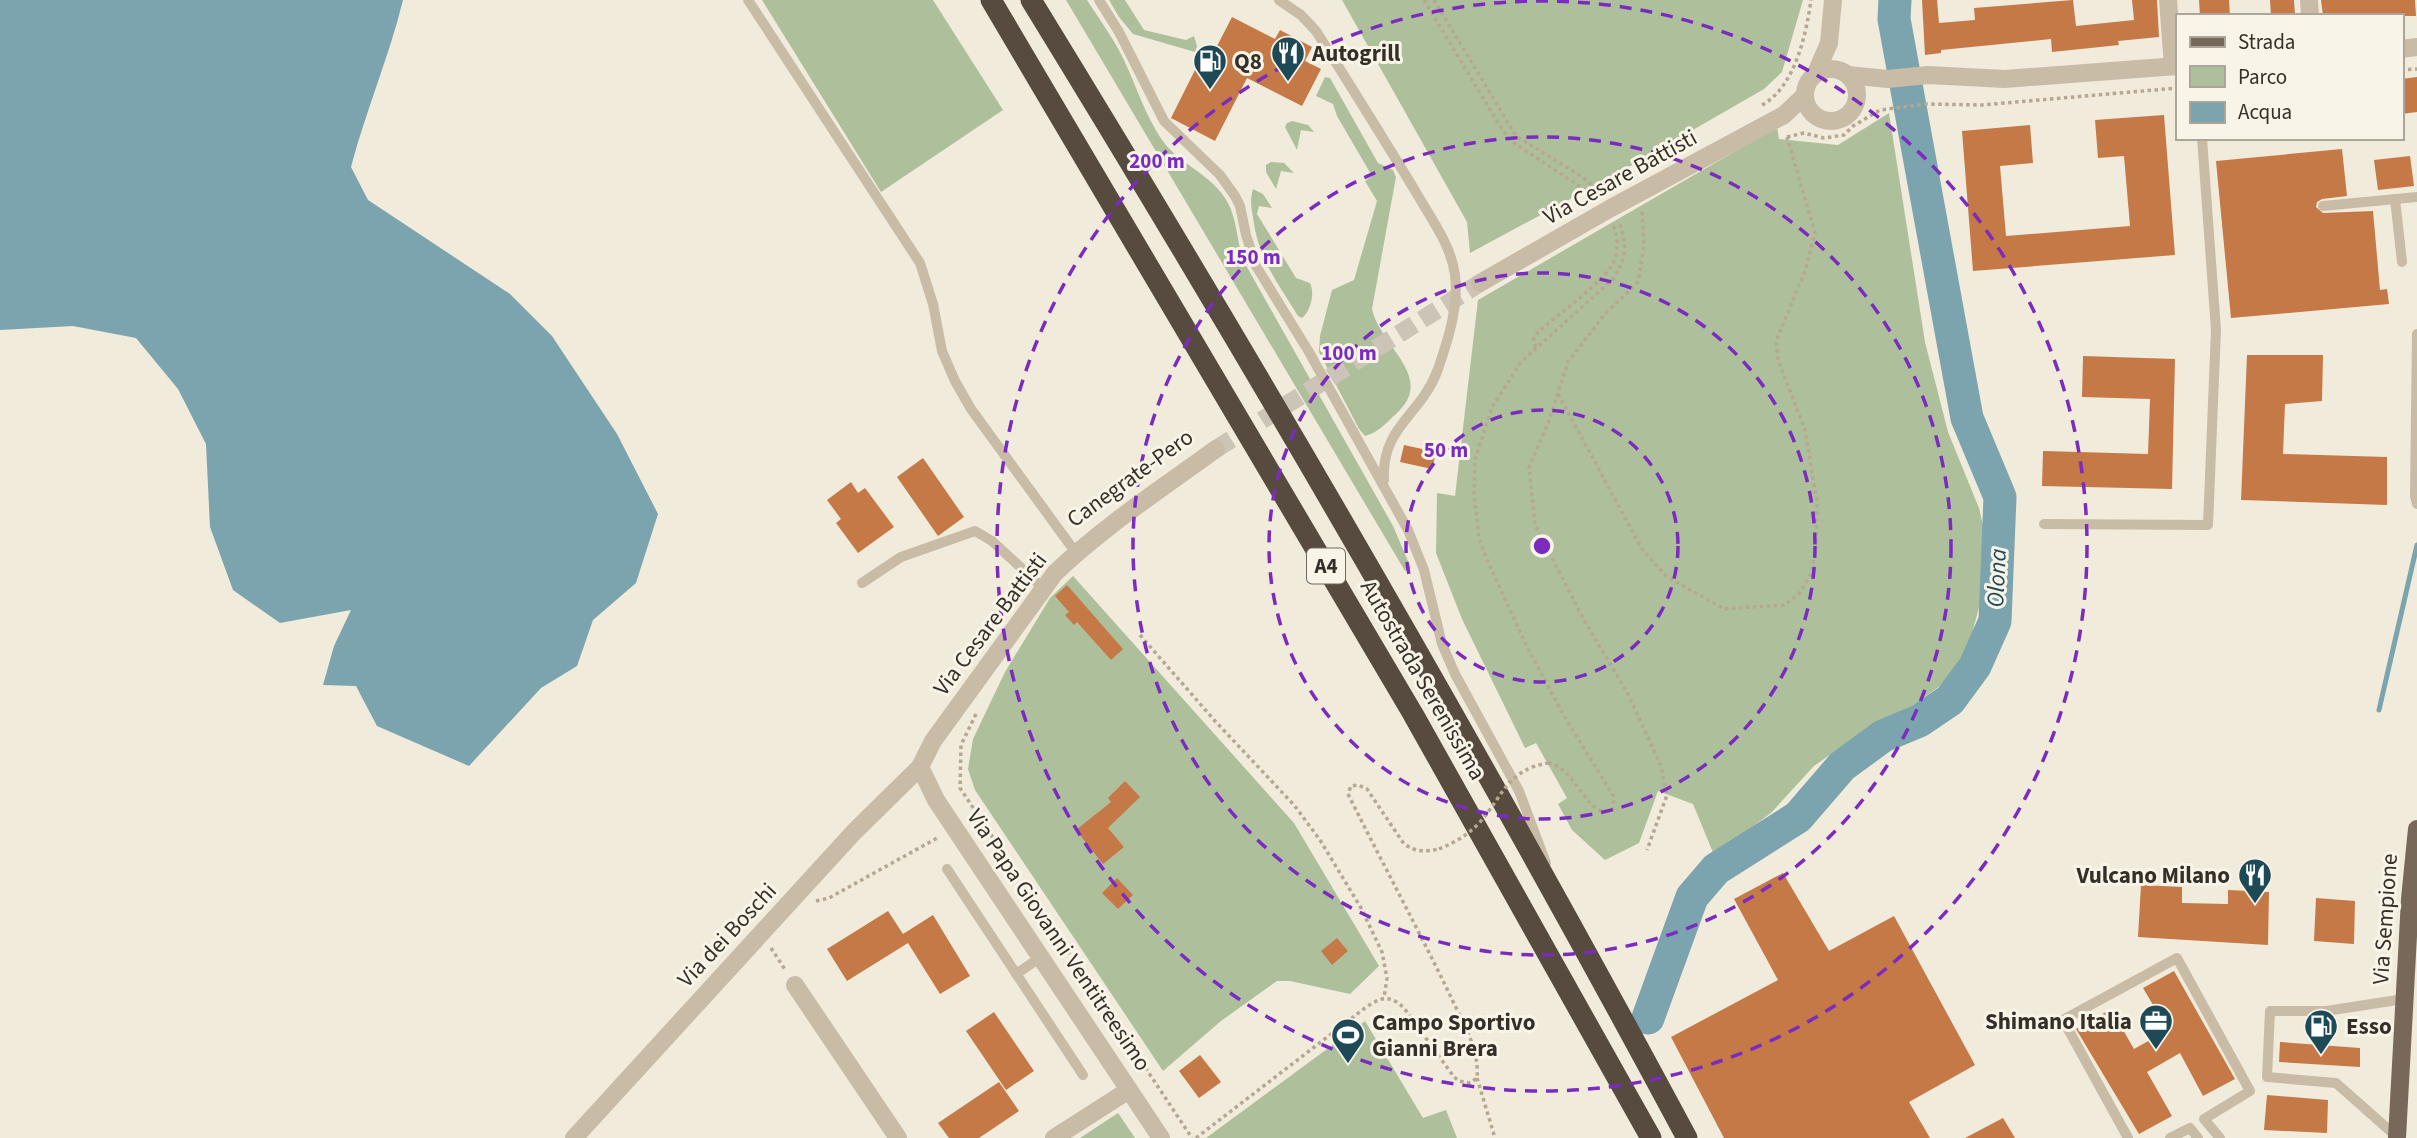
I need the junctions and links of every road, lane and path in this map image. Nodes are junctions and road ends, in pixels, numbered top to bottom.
1 (748, 0) edge
2 (991, 0) edge
3 (1031, 0) edge
4 (1099, 0) edge
5 (1279, 0) edge
6 (1424, 0) edge
7 (1434, 0) edge
8 (1811, 0) edge
9 (1833, 0) edge
10 (2168, 0) edge
11 (1829, 43) junction
12 (2175, 66) edge
13 (1816, 73) junction
14 (1845, 73) junction
15 (1888, 79) junction
16 (2176, 89) edge
17 (1804, 96) junction
18 (1857, 97) junction
19 (1769, 100) junction
20 (1757, 107) dead end
21 (1812, 113) junction
22 (1782, 116) junction
23 (1787, 137) junction
24 (2202, 140) edge
25 (1601, 192) junction
26 (1640, 193) junction
27 (1595, 196) junction
28 (2417, 197) edge
29 (1590, 198) dead end
30 (2395, 199) junction
31 (1607, 200) dead end
32 (1601, 204) dead end
33 (2323, 206) dead end
34 (1618, 218) dead end
35 (1612, 222) dead end
36 (2402, 262) dead end
37 (1480, 283) tunnel mouth
38 (2417, 334) edge
39 (1536, 347) junction
40 (1558, 394) junction
41 (1216, 449) tunnel mouth
42 (1384, 484) junction
43 (2417, 503) edge
44 (2044, 524) dead end
45 (1076, 553) junction
46 (862, 583) dead end
47 (1043, 588) junction
48 (1140, 635) dead end
49 (979, 708) dead end
50 (920, 768) junction
51 (977, 815) junction
52 (956, 828) junction
53 (2417, 829) edge
54 (1647, 850) dead end
55 (947, 869) dead end
56 (806, 904) dead end
57 (1565, 912) junction
58 (766, 941) dead end
59 (1041, 957) junction
60 (1016, 974) junction
61 (795, 985) joint
62 (1384, 998) junction
63 (2404, 999) junction
64 (1083, 1075) dead end
65 (1477, 1078) junction
66 (1129, 1090) junction
67 (573, 1138) edge
68 (898, 1138) edge
69 (1054, 1138) edge
70 (1161, 1138) edge
71 (1194, 1138) edge
72 (1495, 1138) edge
73 (1651, 1138) edge
74 (1687, 1138) edge
75 (2128, 1138) edge
76 (2170, 1138) edge
77 (2198, 1138) edge
78 (2220, 1138) edge
79 (2397, 1138) edge

1 - 45 lane
2 - 73 highway, Autostrada Serenissima / A4
3 - 57 highway, Autostrada Serenissima / A4
4 - 42 lane
5 - 42 lane
6 - 27 path
7 - 25 path
8 - 19 path
9 - 11 street
10 - 12 street
11 - 13 street
11 - 14 street
12 - 15 street
13 - 14 street
13 - 17 street
14 - 15 street
14 - 18 street
15 - 18 street
16 - 23 path
17 - 21 street
17 - 22 street, Via Cesare Battisti
18 - 21 street
19 - 20 path
19 - 22 path
21 - 22 street, Via Cesare Battisti
22 - 23 path
22 - 26 street, Via Cesare Battisti
23 - 40 path
24 - 44 lane
25 - 27 path
25 - 31 path
26 - 37 street, Via Cesare Battisti
26 - 40 path
27 - 29 path
27 - 32 path
28 - 30 lane
30 - 33 lane
30 - 36 lane
34 - 39 path
35 - 39 path
38 - 43 lane
39 - 65 path, bridge
40 - 54 path
41 - 45 street, Via Cesare Battisti
42 - 57 lane
45 - 47 street, Via Cesare Battisti
46 - 47 lane
47 - 50 street, Via Cesare Battisti
48 - 62 path
49 - 51 path
50 - 52 street, Via Papa Giovanni Ventitreesimo
50 - 67 street, Via dei Boschi
51 - 52 path
51 - 71 path
52 - 56 path
52 - 59 street, Via Papa Giovanni Ventitreesimo
53 - 63 main road, Via Sempione
55 - 60 lane
57 - 74 highway, Autostrada Serenissima / A4
58 - 61 path
59 - 60 lane
59 - 66 street, Via Papa Giovanni Ventitreesimo
60 - 64 lane
61 - 68 street
62 - 65 path
62 - 71 path
63 - 79 main road, Via Sempione
63 - 79 lane
65 - 72 path
66 - 69 street
66 - 70 street, Via Papa Giovanni Ventitreesimo
75 - 78 lane
76 - 77 lane

